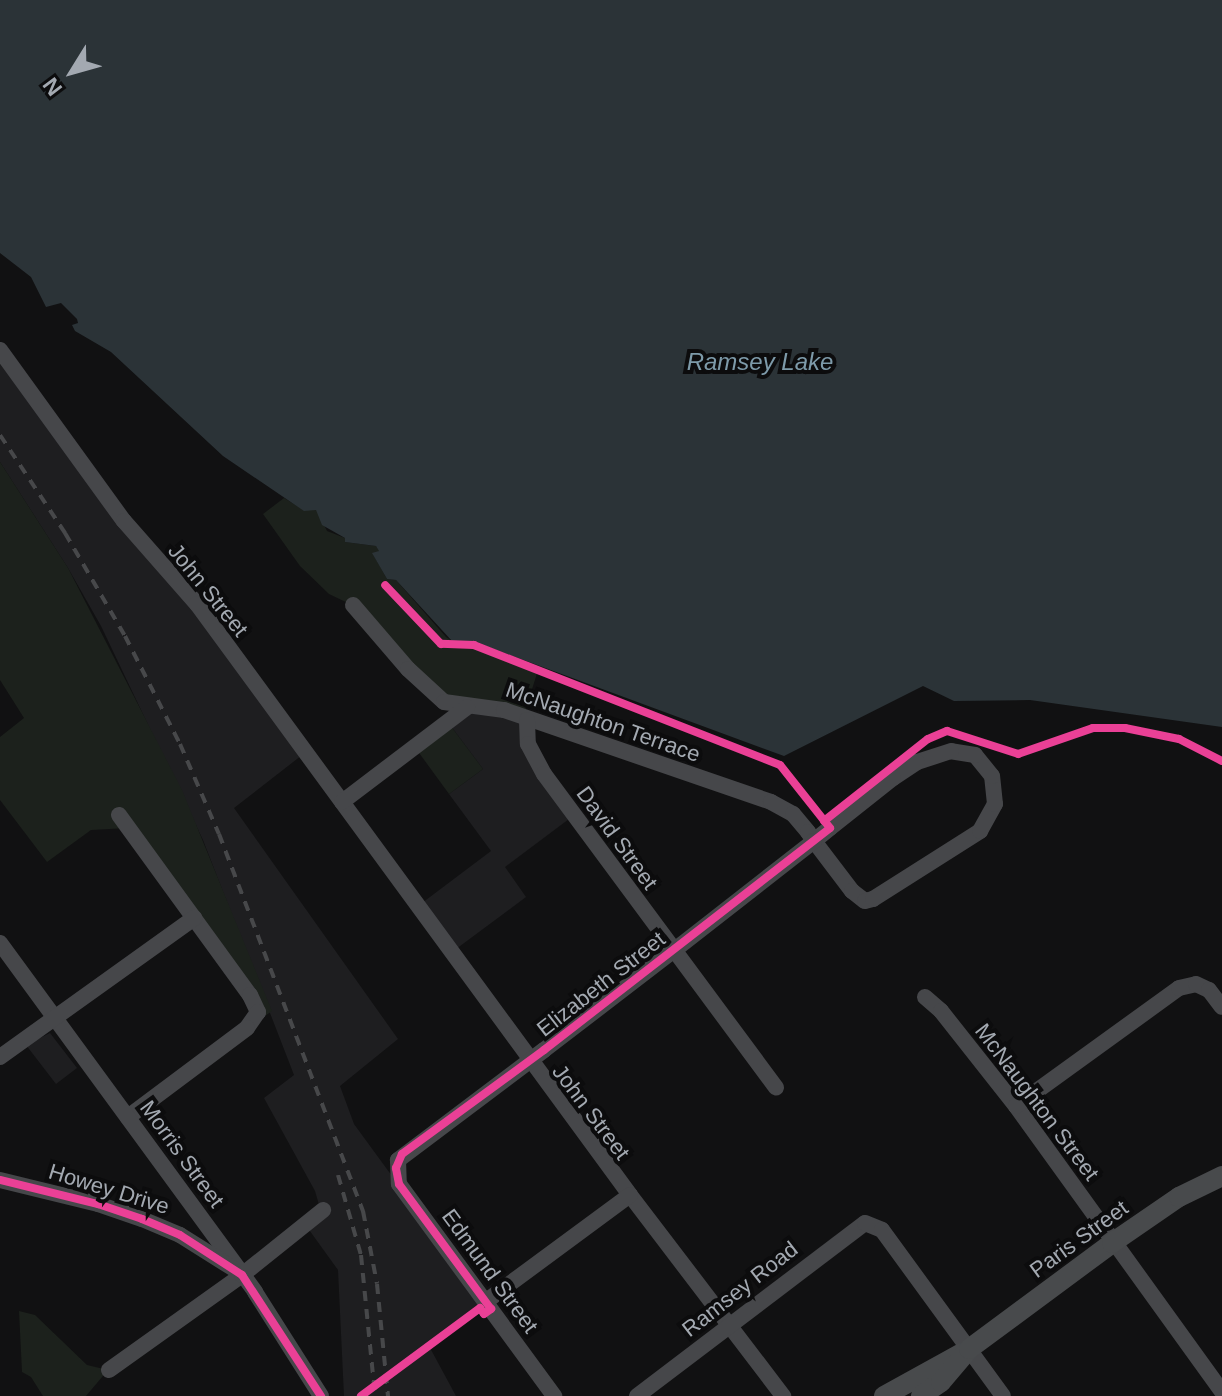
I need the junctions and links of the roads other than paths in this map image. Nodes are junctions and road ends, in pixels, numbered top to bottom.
1 (0, 350) edge
2 (353, 605) dead end
3 (467, 707) junction
4 (527, 720) junction
5 (342, 802) junction
6 (119, 815) dead end
7 (814, 841) junction
8 (194, 918) junction
9 (0, 943) edge
10 (673, 951) junction
11 (925, 997) dead end
12 (1222, 1007) edge
13 (56, 1018) junction
14 (0, 1057) edge
15 (531, 1060) junction
16 (776, 1088) dead end
17 (1016, 1106) junction
18 (128, 1117) junction
19 (396, 1168) joint
20 (1222, 1176) edge
21 (0, 1180) edge
22 (630, 1195) junction
23 (323, 1210) dead end
24 (1112, 1243) junction
25 (242, 1275) junction
26 (485, 1302) junction
27 (730, 1323) junction
28 (969, 1349) junction
29 (109, 1370) dead end
30 (1222, 1392) edge
31 (321, 1396) edge
32 (554, 1396) edge
33 (637, 1396) edge
34 (783, 1396) edge
35 (884, 1396) edge
36 (921, 1396) edge
37 (1003, 1396) edge

1 - 5 street, John Street
2 - 3 street, McNaughton Terrace
3 - 4 street, McNaughton Terrace
3 - 5 street
4 - 7 street, McNaughton Terrace
4 - 10 street, David Street
5 - 15 street, John Street
6 - 8 street
7 - 7 street, Elizabeth Street
7 - 10 street, Elizabeth Street
8 - 13 street
8 - 18 street
9 - 13 street, Morris Street
10 - 15 street, Elizabeth Street
10 - 16 street, David Street
11 - 17 street, McNaughton Street
12 - 17 street
13 - 14 street
13 - 18 street, Morris Street
15 - 19 street, Elizabeth Street
15 - 22 street, John Street
17 - 24 street, McNaughton Street
18 - 25 street, Morris Street
19 - 26 street, Edmund Street
20 - 24 main road, Paris Street
21 - 25 street, Howey Drive
22 - 26 street
22 - 27 street, John Street
23 - 25 street
24 - 28 main road, Paris Street
24 - 30 street, McNaughton Street
25 - 29 street
25 - 31 street, Morris Street
26 - 32 street, Edmund Street
27 - 28 street, Ramsey Road
27 - 33 street, Ramsey Road
27 - 34 street, John Street
28 - 35 main road, Paris Street
28 - 36 main road, Paris Street
28 - 37 street

